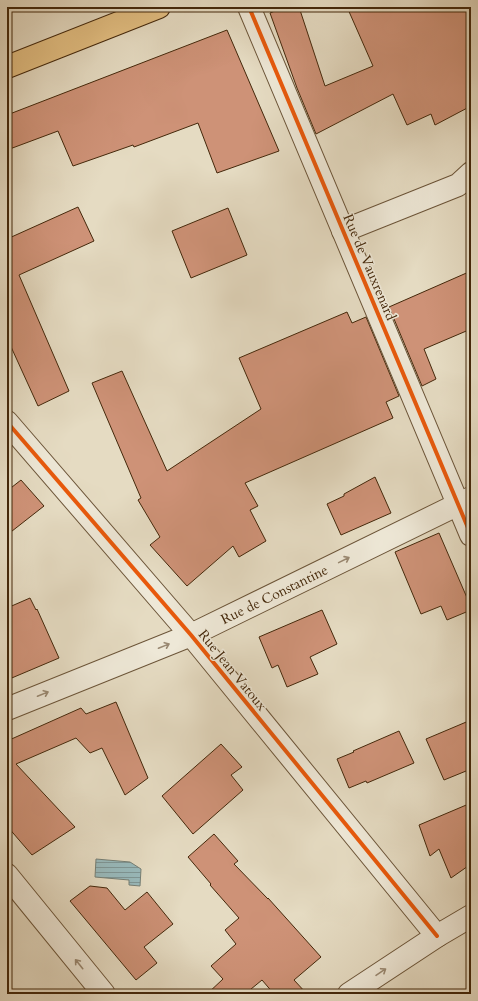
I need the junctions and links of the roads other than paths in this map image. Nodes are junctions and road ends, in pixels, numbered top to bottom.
1 (159, 7) edge
2 (248, 7) edge
3 (7, 67) edge
4 (471, 173) edge
5 (343, 231) junction
6 (7, 422) edge
7 (465, 501) edge
8 (471, 535) edge
9 (191, 635) junction
10 (7, 709) edge
11 (7, 875) edge
12 (471, 916) edge
13 (437, 936) junction
14 (104, 994) edge
15 (348, 994) edge

1 - 3 main road
2 - 5 street, Rue de Vauxrenard
4 - 5 street
5 - 7 street, Rue de Vauxrenard
6 - 9 street, Rue Jean Vatoux
7 - 8 street, Rue de Vauxrenard
9 -> 7 street, Rue de Constantine
10 -> 9 street, Rue de Constantine
9 - 13 street, Rue Jean Vatoux
14 -> 11 street
12 - 13 street
15 -> 13 street

